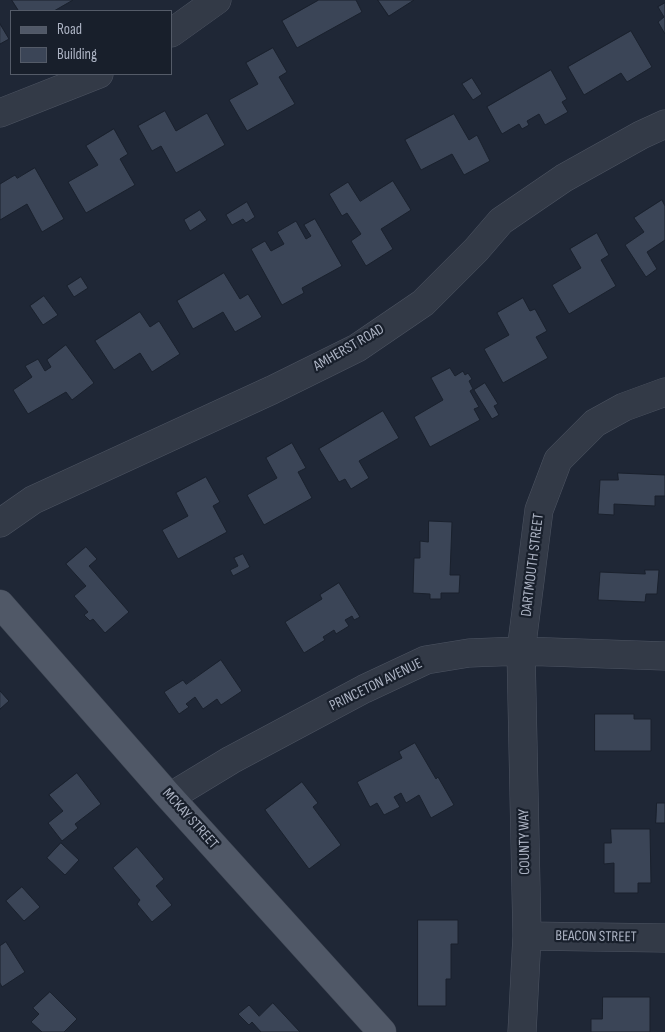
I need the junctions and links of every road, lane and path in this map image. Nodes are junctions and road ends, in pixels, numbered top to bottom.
1 (217, 0) edge
2 (172, 31) edge
3 (95, 75) edge
4 (0, 113) edge
5 (665, 124) edge
6 (665, 392) edge
7 (0, 522) edge
8 (0, 604) edge
9 (521, 651) junction
10 (665, 656) edge
11 (170, 797) junction
12 (527, 936) junction
13 (665, 938) edge
14 (382, 1032) edge
15 (522, 1032) edge

1 - 2 street
3 - 4 street
5 - 7 street, AMHERST ROAD
6 - 9 street, DARTMOUTH STREET
8 - 11 main road, MCKAY STREET
9 - 10 street, PRINCETON AVENUE
9 - 11 street, PRINCETON AVENUE
9 - 12 street, COUNTY WAY
11 - 14 main road, MCKAY STREET
12 - 13 street, BEACON STREET
12 - 15 street, COUNTY WAY

